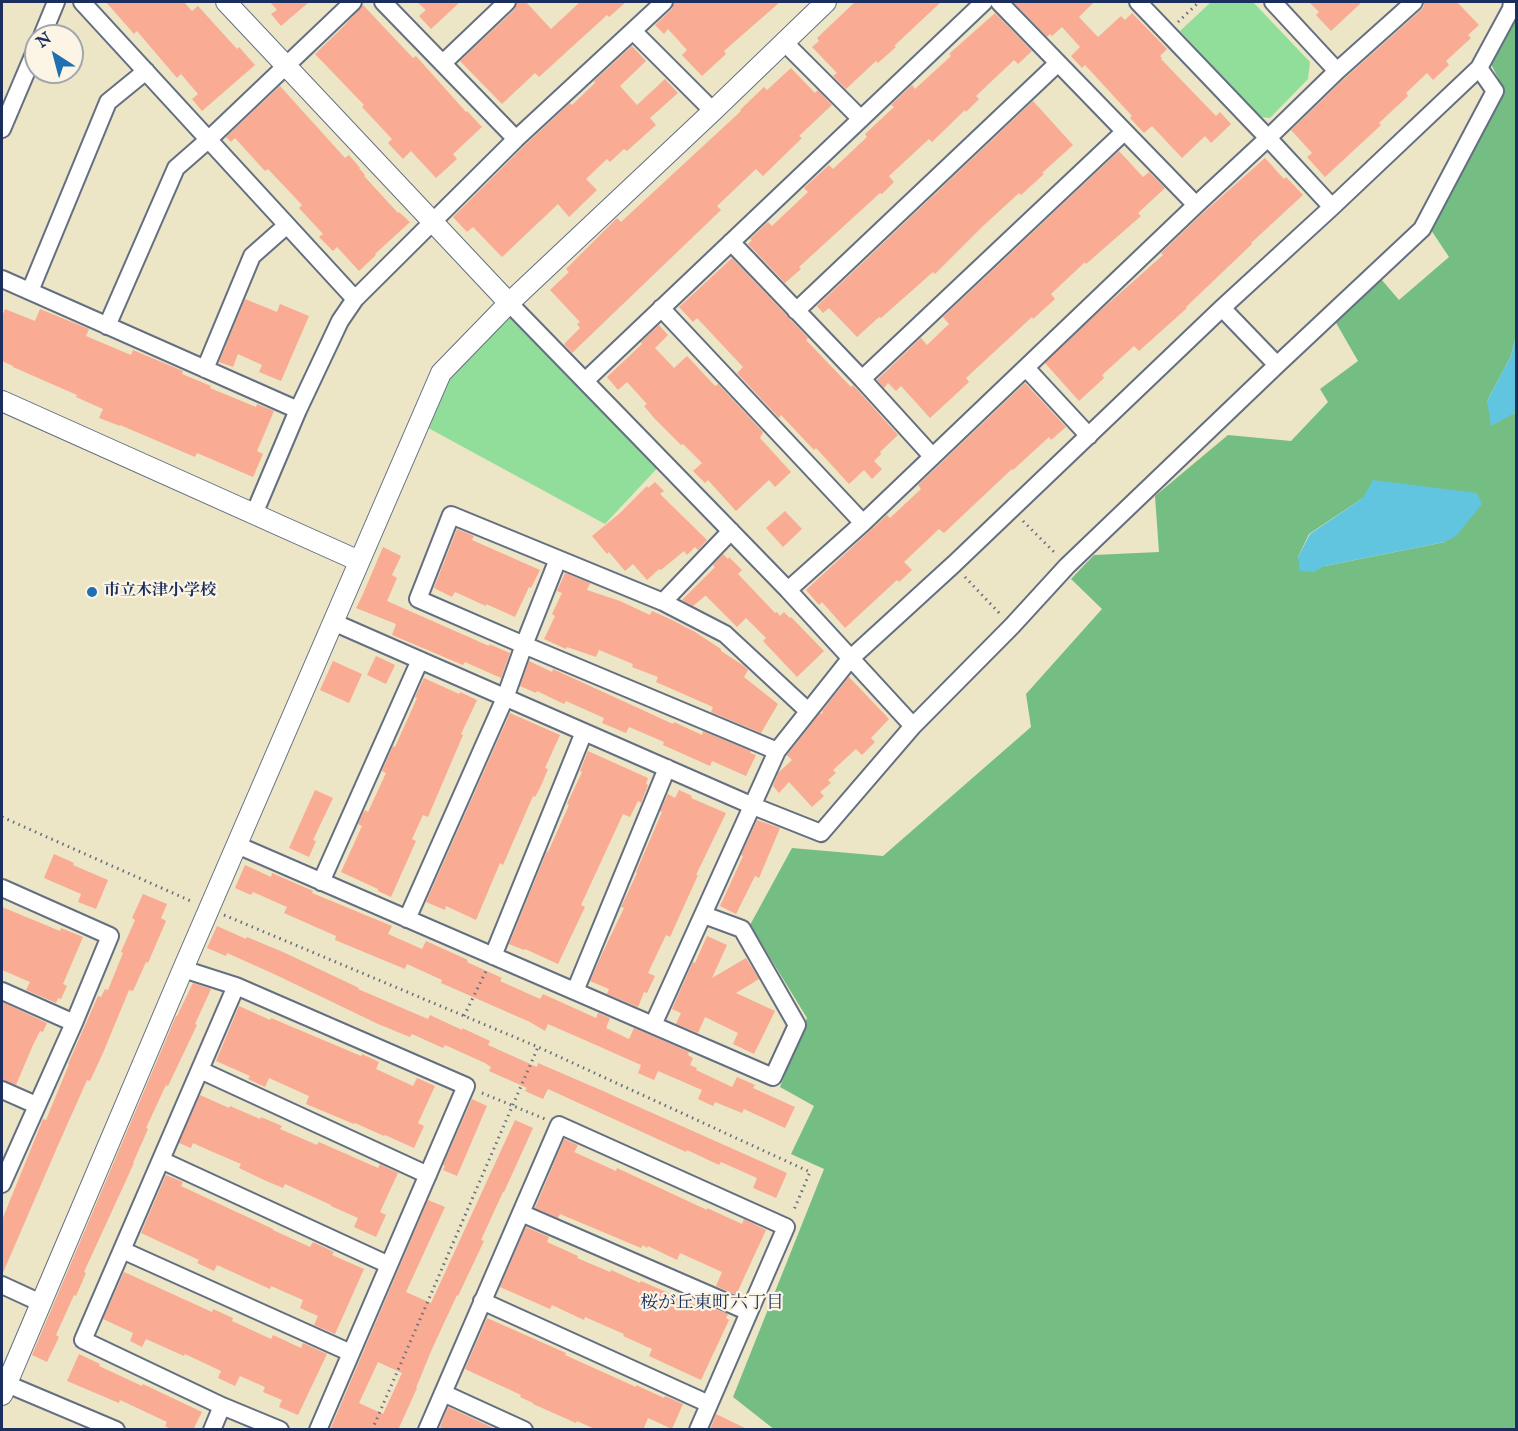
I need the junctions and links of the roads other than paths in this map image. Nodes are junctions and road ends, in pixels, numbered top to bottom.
1 (57, 2) edge
2 (82, 2) edge
3 (226, 2) edge
4 (353, 2) edge
5 (383, 2) edge
6 (507, 2) edge
7 (664, 2) edge
8 (826, 2) edge
9 (984, 2) edge
10 (999, 2) edge
11 (1138, 2) edge
12 (1273, 2) edge
13 (1512, 2) edge
14 (1408, 3) edge
15 (47, 24) edge
16 (633, 31) junction
17 (784, 42) junction
18 (443, 63) junction
19 (1058, 63) junction
20 (286, 65) junction
21 (1479, 68) junction
22 (1337, 70) junction
23 (146, 71) junction
24 (24, 77) edge
25 (714, 111) junction
26 (861, 119) junction
27 (2, 129) edge
28 (1124, 132) junction
29 (1268, 138) junction
30 (516, 139) junction
31 (208, 140) junction
32 (1196, 205) junction
33 (1332, 207) junction
34 (434, 222) junction
35 (287, 225) junction
36 (731, 242) junction
37 (2, 279) edge
38 (30, 291) junction
39 (355, 299) junction
40 (508, 303) junction
41 (661, 308) junction
42 (1222, 308) junction
43 (796, 311) junction
44 (107, 326) junction
45 (1277, 365) junction
46 (1026, 368) junction
47 (205, 369) junction
48 (862, 379) junction
49 (585, 381) junction
50 (2, 401) edge
51 (298, 410) junction
52 (1089, 436) junction
53 (932, 456) junction
54 (254, 514) junction
55 (863, 523) junction
56 (731, 531) junction
57 (558, 559) junction
58 (359, 561) junction
59 (788, 590) junction
60 (663, 602) junction
61 (333, 622) junction
62 (524, 645) junction
63 (849, 659) junction
64 (420, 660) junction
65 (506, 698) junction
66 (808, 711) junction
67 (913, 726) junction
68 (584, 732) junction
69 (777, 751) junction
70 (667, 768) junction
71 (753, 806) junction
72 (237, 845) junction
73 (321, 882) junction
74 (2, 888) edge
75 (704, 915) junction
76 (407, 919) junction
77 (493, 956) junction
78 (183, 969) junction
79 (236, 986) junction
80 (2, 991) edge
81 (575, 991) junction
82 (74, 1023) junction
83 (654, 1025) junction
84 (200, 1070) junction
85 (2, 1090) edge
86 (36, 1105) junction
87 (161, 1160) junction
88 (428, 1175) junction
89 (2, 1184) edge
90 (521, 1214) junction
91 (122, 1250) junction
92 (389, 1265) junction
93 (2, 1285) edge
94 (482, 1301) junction
95 (41, 1303) junction
96 (749, 1312) junction
97 (351, 1353) junction
98 (3, 1387) edge
99 (442, 1393) junction
100 (709, 1404) junction
101 (222, 1406) junction
102 (116, 1430) edge
103 (212, 1430) edge
104 (280, 1430) edge
105 (318, 1430) edge
106 (427, 1430) edge
107 (524, 1430) edge
108 (698, 1430) edge

1 - 15 street
2 - 23 street
3 - 20 street
4 - 20 street
5 - 18 street
6 - 18 street
7 - 16 street
8 - 17 street
9 - 26 street
10 - 19 street
11 - 29 street
12 - 22 street
13 - 21 street
14 - 22 street
16 - 25 street
16 - 30 street
17 - 25 street
17 - 26 street
18 - 30 street
19 - 28 street
19 - 43 street
20 - 31 street
20 - 34 street
21 - 33 street
21 - 45 street
22 - 29 street
23 - 31 street
23 - 38 street
24 - 27 street
25 - 40 street
26 - 36 street
28 - 32 street
28 - 48 street
29 - 32 street
29 - 33 street
30 - 34 street
31 - 35 street
31 - 44 street
32 - 46 street
33 - 42 street
34 - 39 street
34 - 40 street
35 - 39 street
35 - 47 street
36 - 41 street
36 - 43 street
37 - 38 street
38 - 44 street
39 - 51 street
40 - 49 street
40 - 58 street
41 - 49 street
41 - 55 street
42 - 45 street
42 - 52 street
43 - 48 street
44 - 47 street
45 - 67 street
46 - 52 street
46 - 53 street
47 - 51 street
48 - 53 street
49 - 56 street
50 - 54 street
51 - 54 street
52 - 63 street
53 - 55 street
54 - 58 street
55 - 59 street
56 - 59 street
56 - 60 street
57 - 60 street
57 - 62 street
57 - 62 street
58 - 61 street
59 - 63 street
60 - 66 street
61 - 64 street
61 - 72 street
62 - 65 street
62 - 69 street
63 - 66 street
63 - 67 street
64 - 65 street
64 - 73 street
65 - 68 street
65 - 76 street
66 - 69 street
67 - 71 street
68 - 70 street
68 - 77 street
69 - 71 street
70 - 71 street
70 - 81 street
71 - 75 street
72 - 73 street
72 - 78 street
73 - 76 street
74 - 82 street
75 - 83 street
75 - 83 street
76 - 77 street
77 - 81 street
78 - 79 street
78 - 95 street
79 - 84 street
79 - 88 street
80 - 82 street
81 - 83 street
82 - 86 street
84 - 87 street
84 - 88 street
85 - 86 street
86 - 89 street
87 - 91 street
87 - 92 street
88 - 92 street
90 - 94 street
90 - 96 street
90 - 96 street
91 - 97 street
91 - 101 street
92 - 97 street
93 - 95 street
94 - 99 street
94 - 100 street
95 - 98 street
96 - 100 street
97 - 105 street
98 - 102 street
99 - 106 street
99 - 107 street
100 - 108 street
101 - 103 street
101 - 104 street

